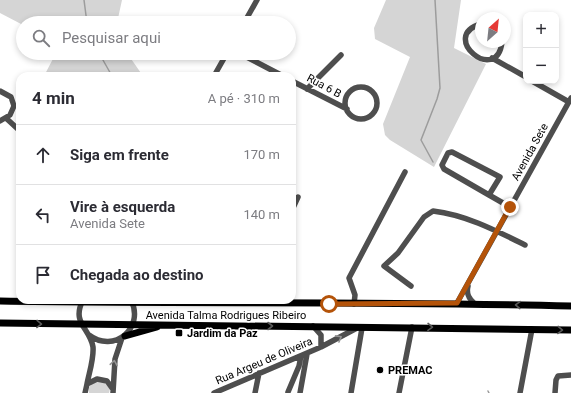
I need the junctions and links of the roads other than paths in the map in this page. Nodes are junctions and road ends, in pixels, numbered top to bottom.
1 (257, 0) edge
2 (248, 16) edge
3 (475, 28) edge
4 (500, 48) edge
5 (341, 55) dead end
6 (492, 58) junction
7 (224, 60) edge
8 (252, 60) edge
9 (216, 72) edge
10 (275, 72) edge
11 (523, 75) edge
12 (296, 83) edge
13 (538, 84) edge
14 (307, 88) junction
15 (0, 91) edge
16 (570, 100) edge
17 (347, 109) junction
18 (7, 119) junction
19 (0, 121) edge
20 (16, 127) edge
21 (406, 172) dead end
22 (490, 195) junction
23 (298, 197) dead end
24 (296, 201) edge
25 (510, 207) junction
26 (497, 231) junction
27 (525, 245) dead end
28 (470, 278) junction
29 (411, 286) dead end
30 (0, 301) edge
31 (16, 301) edge
32 (296, 303) edge
33 (457, 303) junction
34 (82, 304) edge
35 (132, 304) edge
36 (354, 304) junction
37 (475, 304) junction
38 (571, 306) edge
39 (0, 323) edge
40 (81, 324) junction
41 (133, 325) junction
42 (160, 325) junction
43 (313, 326) junction
44 (412, 327) junction
45 (359, 328) junction
46 (532, 329) junction
47 (571, 330) edge
48 (86, 332) junction
49 (123, 337) junction
50 (321, 347) junction
51 (304, 355) junction
52 (259, 373) junction
53 (571, 375) edge
54 (88, 384) junction
55 (113, 392) edge
56 (288, 392) dead end
57 (85, 393) edge
58 (214, 393) edge
59 (255, 393) edge
60 (300, 393) edge
61 (351, 393) edge
62 (399, 393) edge
63 (520, 393) edge
64 (555, 393) edge

1 - 2 street
3 - 6 street
4 - 6 street
5 - 14 street
6 - 11 street
7 - 9 street
8 - 10 street
12 - 14 street, Rua 6 B
13 - 16 street
14 - 17 street, Rua 6 B
15 - 18 street
16 - 25 street, Avenida Sete
17 - 17 street, Rua 6 B
18 - 19 street
18 - 20 street
21 - 36 street
22 - 22 street
22 - 25 street
23 - 24 street
25 - 26 street, Avenida Sete
26 - 27 street
26 - 28 street, Avenida Sete
26 - 29 street
28 - 33 street, Avenida Sete
28 - 37 street, Avenida Sete
30 - 31 main road, Avenida Talma Rodrigues Ribeiro
32 - 36 main road, Avenida Talma Rodrigues Ribeiro
33 - 36 main road, Avenida Talma Rodrigues Ribeiro
33 - 37 main road, Avenida Talma Rodrigues Ribeiro
34 - 40 street
35 - 41 street
38 -> 37 main road, Avenida Talma Rodrigues Ribeiro
39 -> 40 main road, Avenida Talma Rodrigues Ribeiro
40 - 41 main road, Avenida Talma Rodrigues Ribeiro
40 - 48 street
41 - 42 main road, Avenida Talma Rodrigues Ribeiro
41 - 49 street
42 -> 43 main road, Avenida Talma Rodrigues Ribeiro
42 - 49 main road
43 - 45 main road, Avenida Talma Rodrigues Ribeiro
43 - 50 street, Rua Argeu de Oliveira
44 - 45 main road, Avenida Talma Rodrigues Ribeiro
44 -> 46 main road, Avenida Talma Rodrigues Ribeiro
44 - 62 street
50 -> 45 street, Rua Argeu de Oliveira
45 - 61 street
46 -> 47 main road, Avenida Talma Rodrigues Ribeiro
46 - 63 street
48 - 49 street
48 - 54 street
55 -> 49 street
50 - 51 street, Rua Argeu de Oliveira
51 - 52 street, Rua Argeu de Oliveira
51 - 56 street
51 - 60 street
52 - 58 street, Rua Argeu de Oliveira
52 - 59 street
53 - 64 street
54 - 55 street
54 - 57 street

